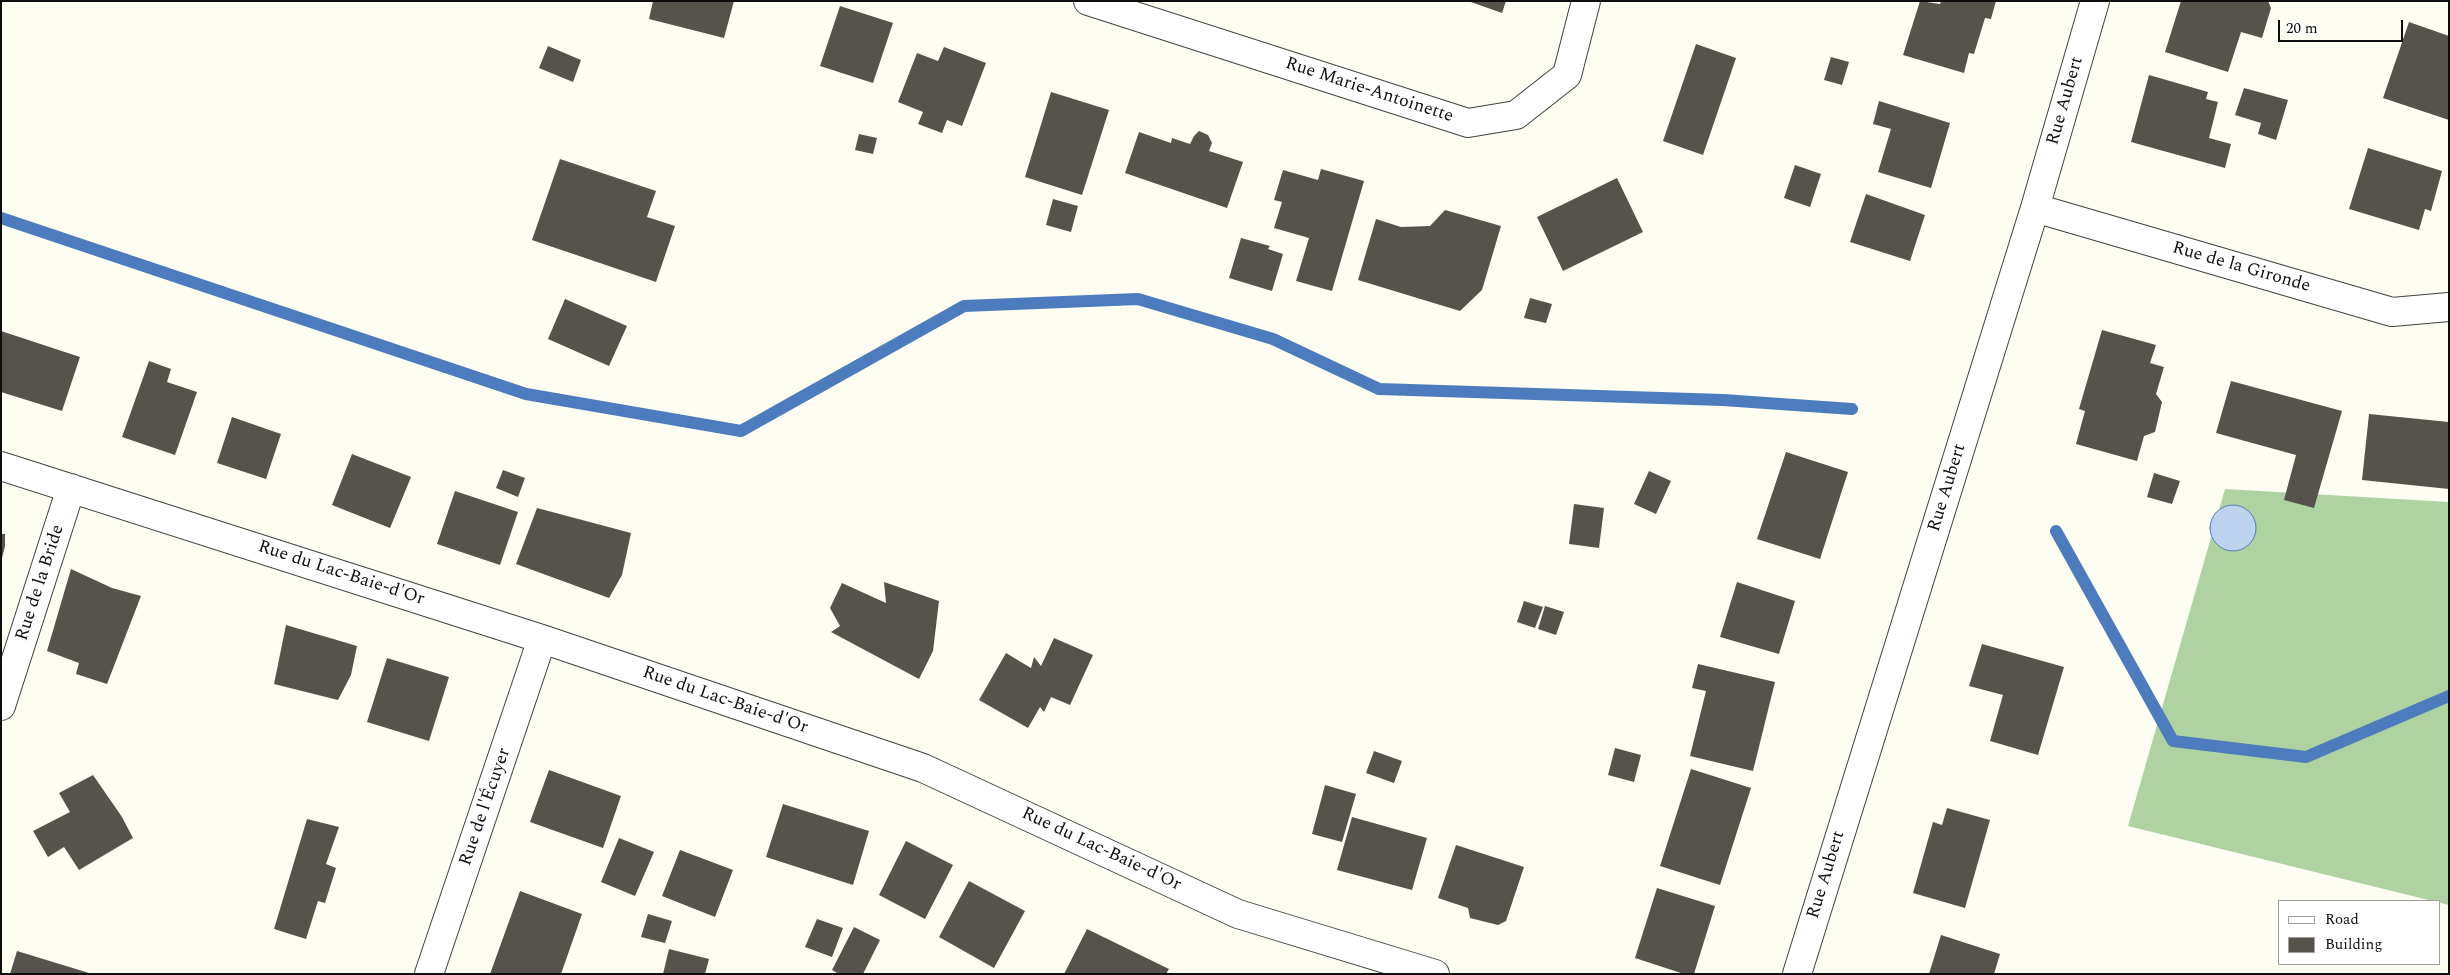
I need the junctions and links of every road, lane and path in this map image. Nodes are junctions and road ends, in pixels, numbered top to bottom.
1 (1088, 1) edge
2 (1586, 1) edge
3 (2095, 1) edge
4 (2035, 208) junction
5 (2449, 308) edge
6 (1, 466) edge
7 (71, 488) junction
8 (542, 639) junction
9 (1, 706) edge
10 (429, 974) edge
11 (1435, 974) edge
12 (1797, 974) edge

1 - 2 street, Rue Marie-Antoinette
3 - 4 street, Rue Aubert
4 - 5 street, Rue de la Gironde
4 - 12 street, Rue Aubert
6 - 7 street, Rue du Lac-Baie-d'Or
7 - 8 street, Rue du Lac-Baie-d'Or
7 - 9 street, Rue de la Bride
8 - 10 street, Rue de l'Écuyer
8 - 11 street, Rue du Lac-Baie-d'Or

